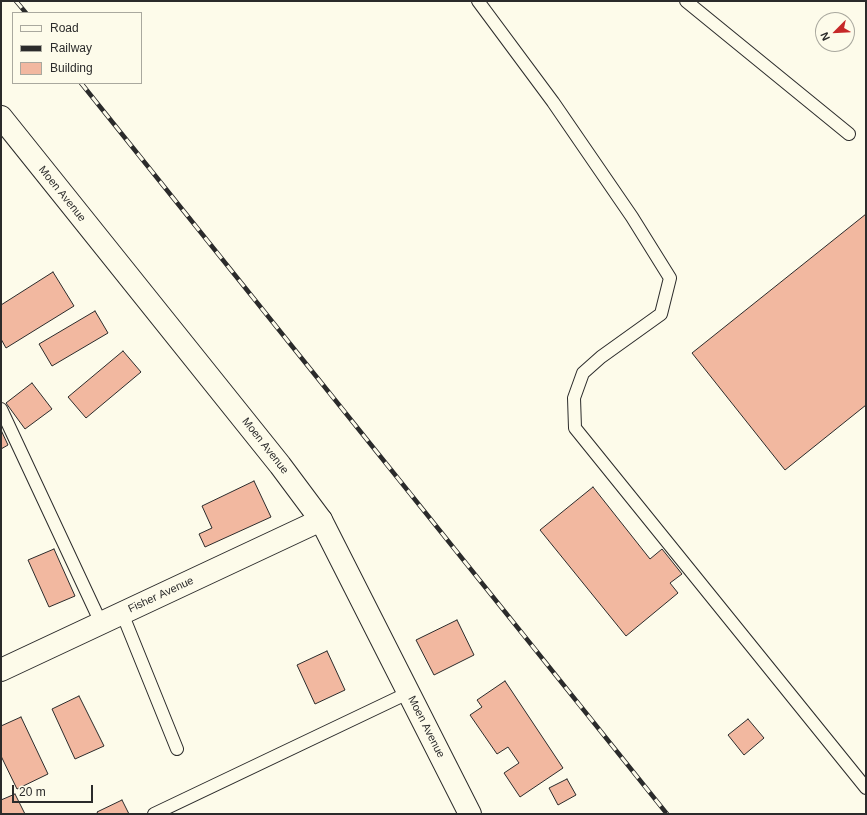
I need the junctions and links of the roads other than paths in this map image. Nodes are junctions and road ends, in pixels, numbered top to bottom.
1 (478, 1) edge
2 (686, 1) edge
3 (1, 117) edge
4 (849, 134) dead end
5 (1, 409) edge
6 (321, 520) junction
7 (122, 614) junction
8 (101, 623) junction
9 (1, 670) edge
10 (408, 693) junction
11 (177, 749) dead end
12 (866, 788) edge
13 (154, 814) edge
14 (470, 814) edge

1 - 12 lane
2 - 4 lane
3 - 6 street, Moen Avenue
5 - 8 lane
6 - 7 street, Fisher Avenue
6 - 10 street, Moen Avenue
7 - 8 street, Fisher Avenue
7 - 11 lane
8 - 9 street, Fisher Avenue
10 - 13 lane
10 - 14 street, Moen Avenue

